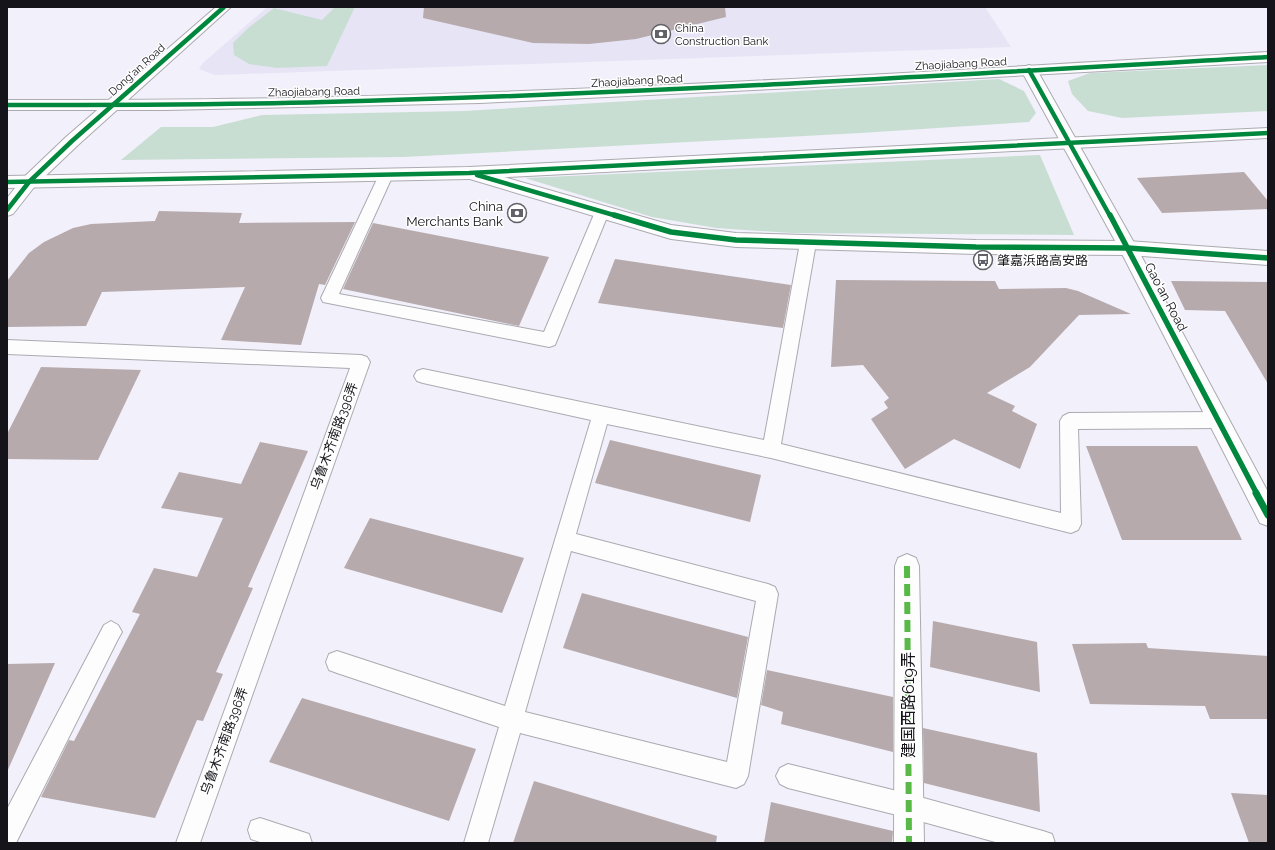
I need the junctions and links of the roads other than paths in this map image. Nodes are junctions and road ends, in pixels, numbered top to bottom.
1 (224, 7) edge
2 (1268, 57) edge
3 (1029, 70) junction
4 (7, 105) edge
5 (112, 106) junction
6 (1268, 133) edge
7 (1071, 144) junction
8 (469, 173) junction
9 (386, 175) junction
10 (7, 182) edge
11 (29, 182) junction
12 (7, 210) edge
13 (602, 212) junction
14 (808, 243) junction
15 (1128, 248) junction
16 (1268, 258) edge
17 (7, 348) edge
18 (423, 376) dead end
19 (601, 415) junction
20 (1218, 420) junction
21 (771, 450) junction
22 (1268, 515) edge
23 (565, 540) junction
24 (907, 566) dead end
25 (111, 632) dead end
26 (337, 662) dead end
27 (513, 720) junction
28 (788, 776) dead end
29 (909, 806) junction
30 (260, 830) dead end
31 (7, 834) edge
32 (188, 843) edge
33 (300, 843) edge
34 (476, 843) edge
35 (909, 843) edge
36 (1043, 843) edge

1 - 5 main road, Dong'an Road
2 - 3 main road, Zhaojiabang Road
3 - 5 main road, Zhaojiabang Road
3 - 7 main road, Gao'an Road
4 - 5 main road, Zhaojiabang Road
5 - 11 main road, Dong'an Road
6 - 7 main road
7 - 8 main road
7 - 15 main road, Gao'an Road
8 - 9 main road
8 - 13 main road
9 - 11 main road
9 - 13 lane
10 - 11 main road
11 - 12 main road, Dong'an Road
13 - 14 main road
14 - 15 main road
14 - 21 lane
15 - 16 main road
15 - 20 main road, Gao'an Road
17 - 32 lane, 乌鲁木齐南路396弄
18 - 19 lane
19 - 21 lane
19 - 23 lane
20 - 21 lane
20 - 22 main road, Gao'an Road
23 - 27 lane
23 - 27 lane
24 - 29 main road, 建国西路619弄
25 - 31 lane
26 - 27 lane
27 - 34 lane
28 - 29 lane
29 - 35 main road, 建国西路619弄
29 - 36 lane
30 - 33 lane

